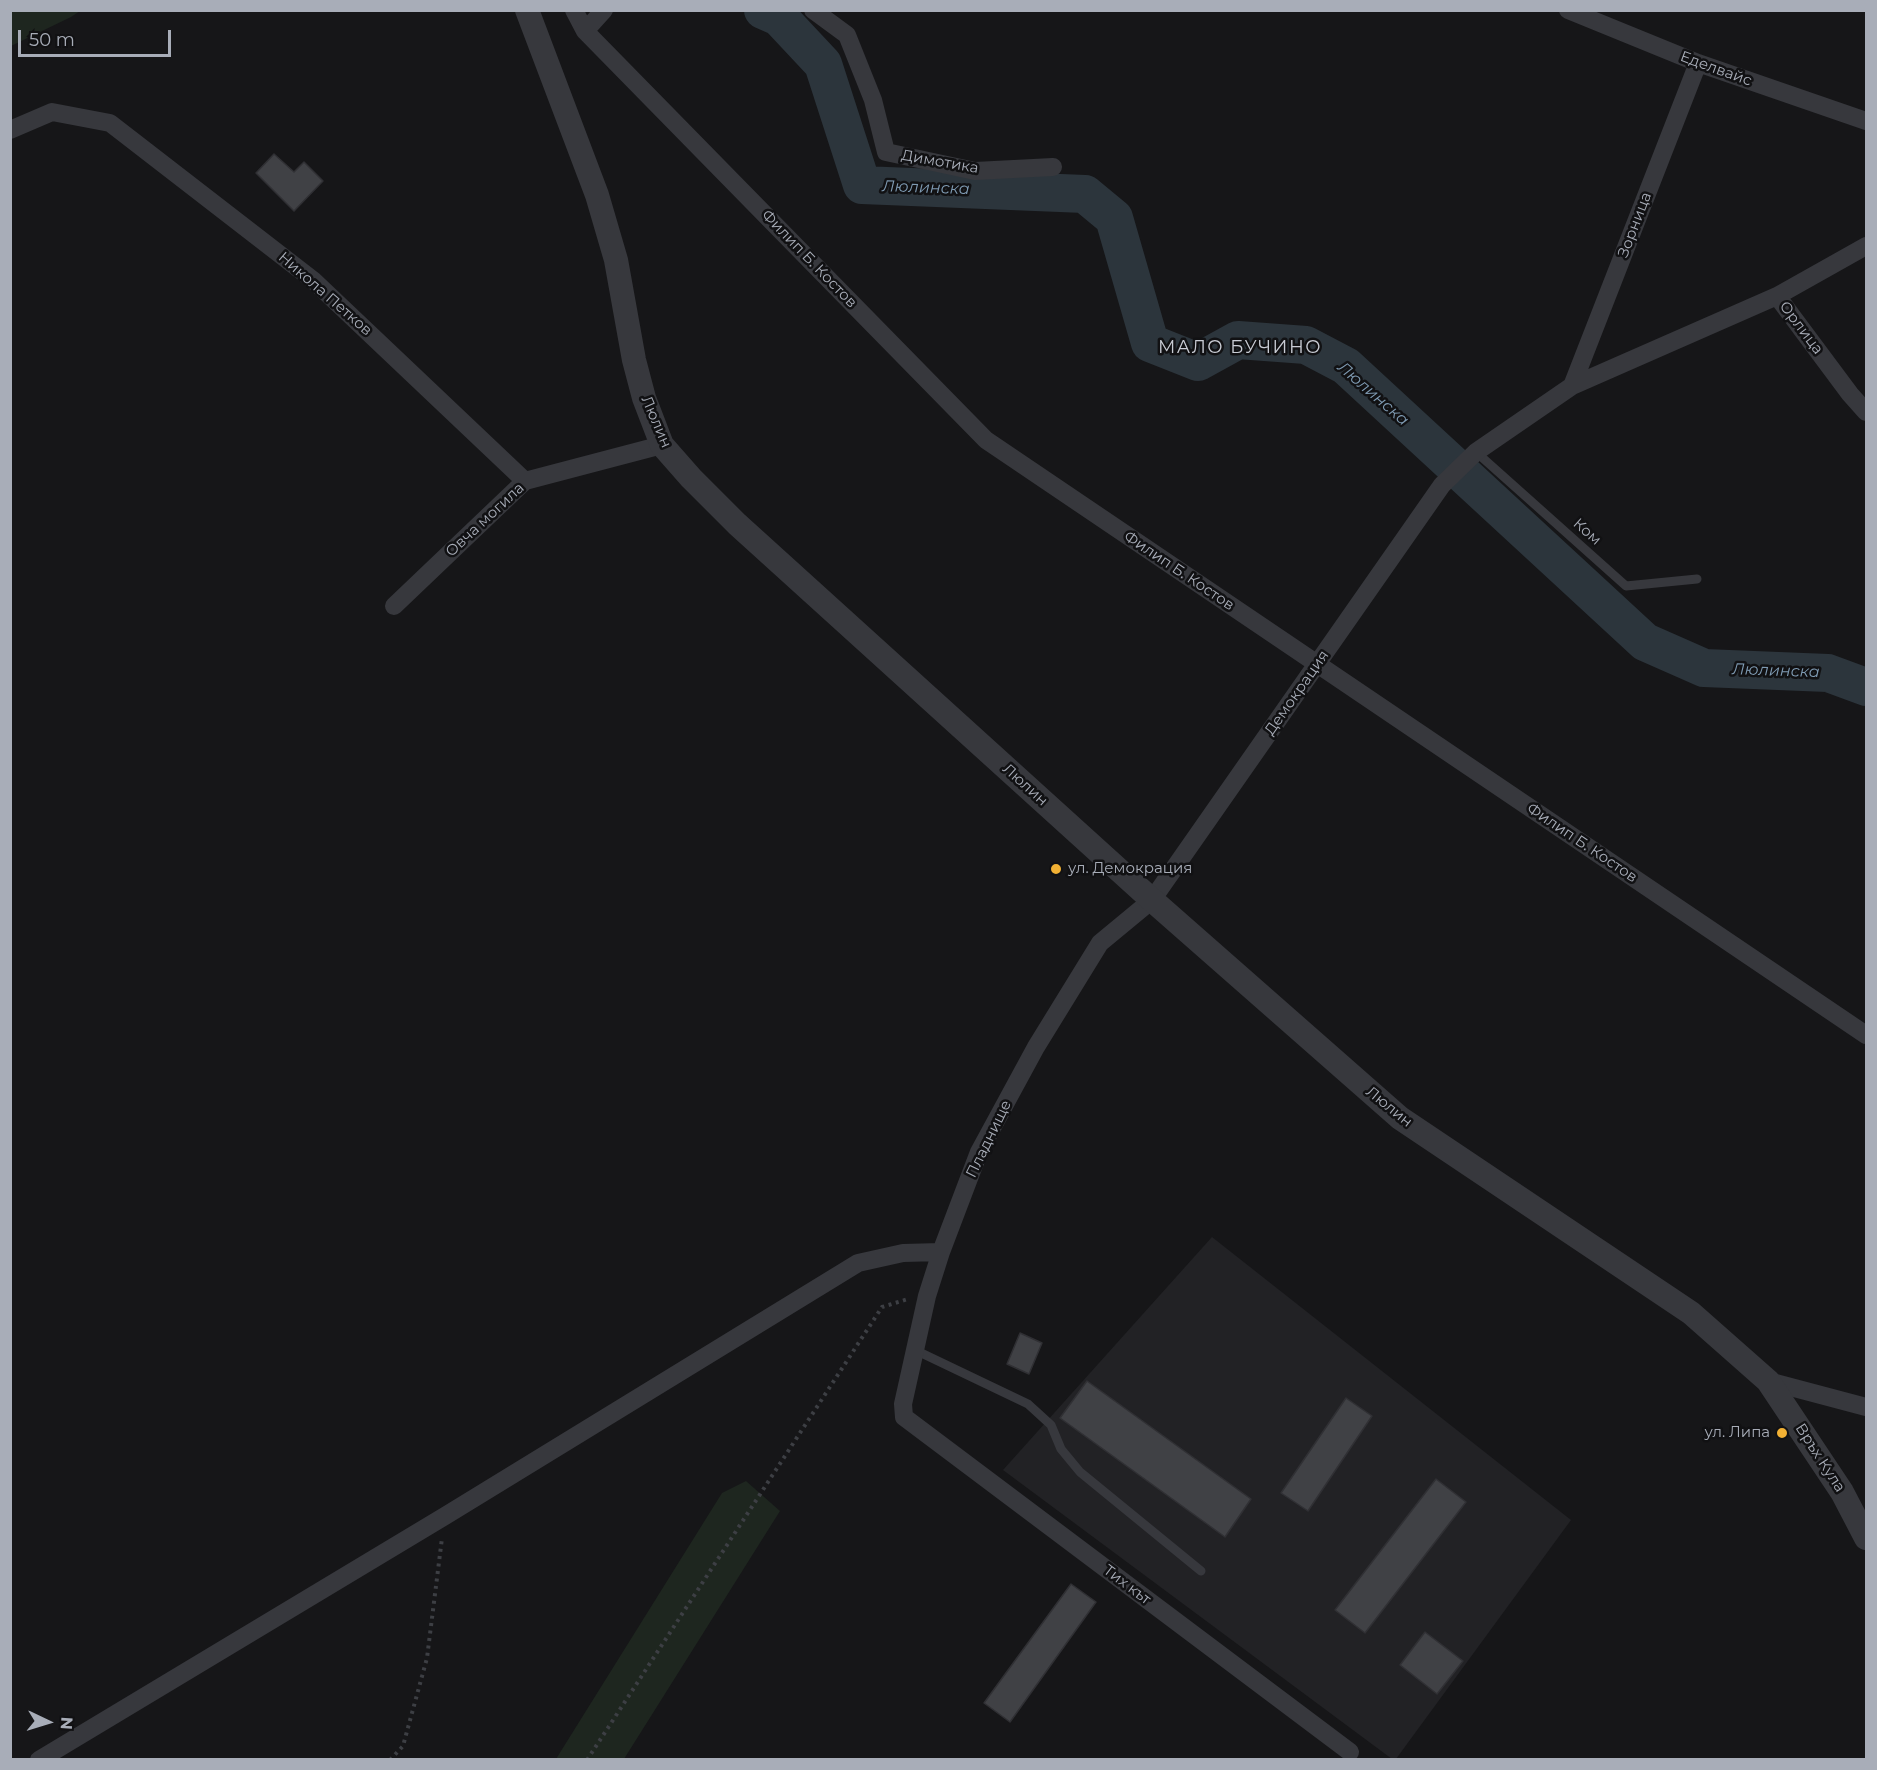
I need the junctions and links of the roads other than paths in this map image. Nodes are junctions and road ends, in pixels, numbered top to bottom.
1 (527, 10) edge
2 (574, 10) edge
3 (604, 10) edge
4 (813, 10) edge
5 (1568, 10) edge
6 (585, 31) junction
7 (1698, 63) junction
8 (1866, 122) edge
9 (10, 130) edge
10 (1053, 167) dead end
11 (1866, 246) edge
12 (1777, 296) junction
13 (1572, 386) junction
14 (1866, 412) edge
15 (662, 445) junction
16 (1476, 452) junction
17 (525, 481) junction
18 (1697, 579) dead end
19 (394, 606) dead end
20 (1317, 665) junction
21 (1152, 900) junction
22 (1866, 1035) edge
23 (941, 1252) junction
24 (915, 1350) junction
25 (1768, 1381) junction
26 (1866, 1407) edge
27 (904, 1417) joint
28 (1866, 1538) edge
29 (1201, 1571) dead end
30 (1350, 1752) dead end
31 (39, 1760) edge

1 - 15 street, Люлин
2 - 6 street, Филип Б. Костов
3 - 6 street
4 - 10 street, Димотика
5 - 7 street, Еделвайс
6 - 20 street, Филип Б. Костов
7 - 8 street, Еделвайс
7 - 13 street, Зорница
9 - 17 street, Никола Петков
11 - 12 street, Орлица
12 - 13 street, Демокрация
12 - 14 street, Орлица
13 - 16 street, Демокрация
15 - 17 street, Овча могила
15 - 21 street, Люлин
16 - 18 lane, Ком
16 - 20 street, Демокрация
17 - 19 street, Овча могила
20 - 21 street, Демокрация
20 - 22 street, Филип Б. Костов
21 - 23 street, Пладнище
21 - 25 street, Люлин
23 - 24 street, Пладнище
23 - 31 street
24 - 27 street, Пладнище
24 - 29 lane
25 - 26 street
25 - 28 street, Връх Кула
27 - 30 street, Тих кът

